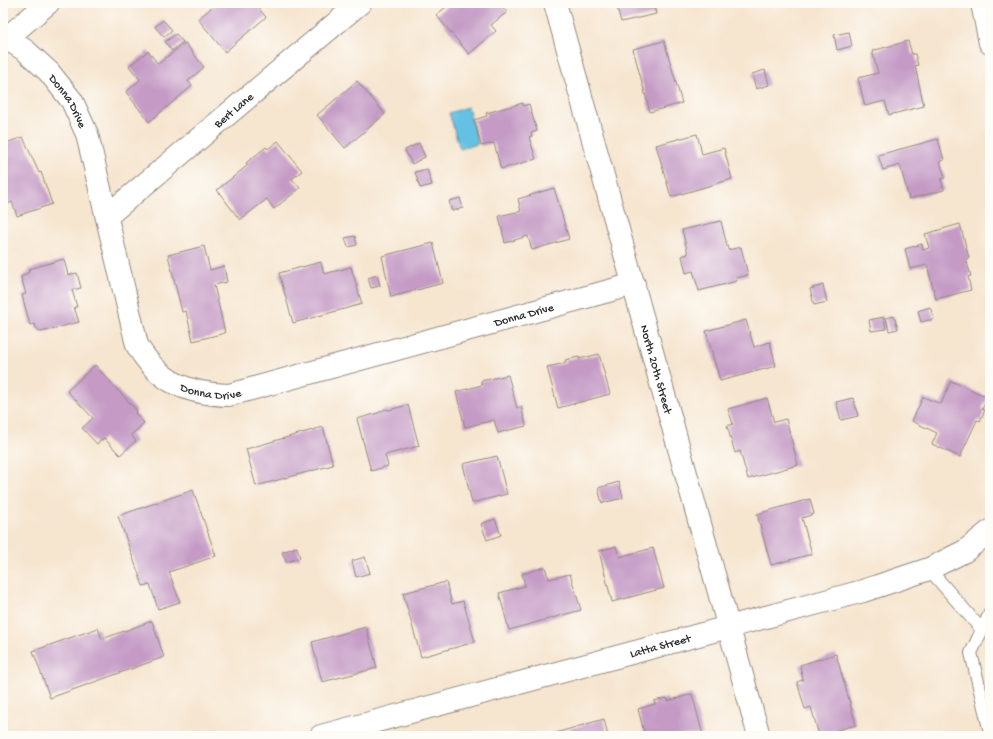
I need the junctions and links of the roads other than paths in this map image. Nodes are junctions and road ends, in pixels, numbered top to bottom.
1 (48, 3) edge
2 (360, 3) edge
3 (555, 3) edge
4 (982, 3) edge
5 (4, 39) edge
6 (990, 43) edge
7 (107, 216) junction
8 (634, 284) junction
9 (990, 531) edge
10 (929, 569) junction
11 (990, 613) edge
12 (728, 626) junction
13 (982, 630) junction
14 (990, 732) edge
15 (321, 736) edge
16 (760, 736) edge

1 - 5 street
2 - 7 street, Bert Lane
3 - 8 street, North 20th Street
4 - 6 street
5 - 7 street, Donna Drive
7 - 8 street, Donna Drive
8 - 12 street, North 20th Street
9 - 10 street, Latta Street
10 - 12 street, Latta Street
10 - 13 lane
11 - 13 lane
12 - 15 street, Latta Street
12 - 16 street, North 20th Street
13 - 14 lane

